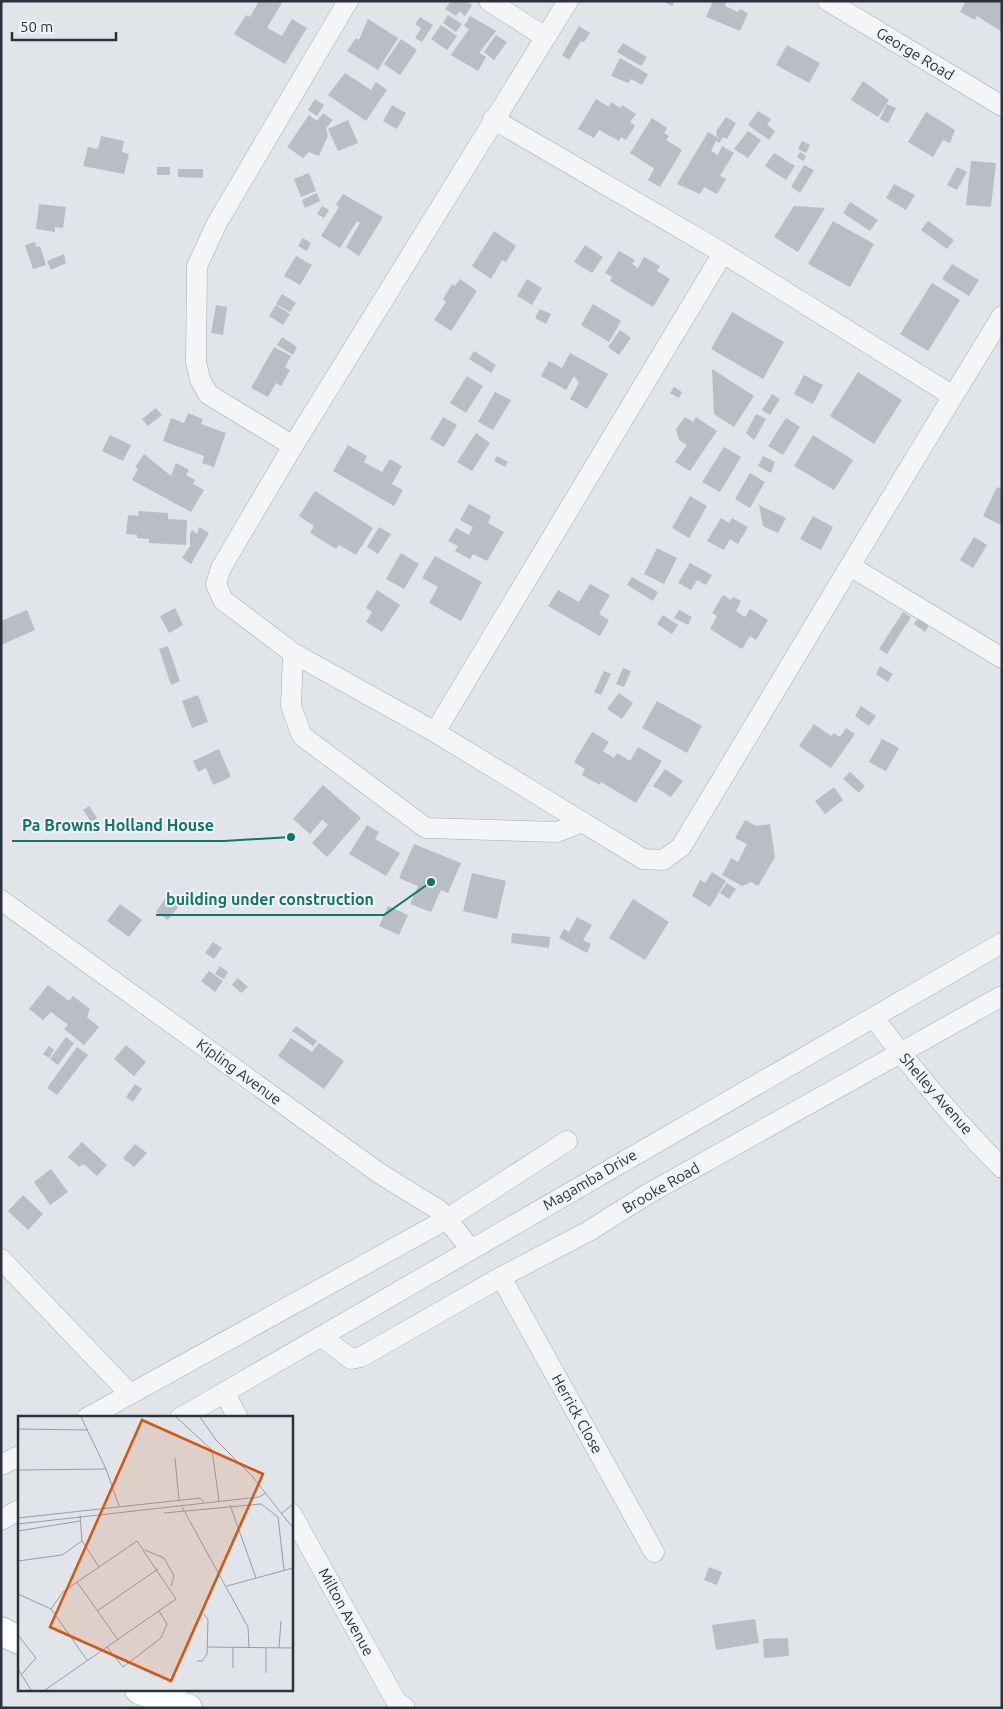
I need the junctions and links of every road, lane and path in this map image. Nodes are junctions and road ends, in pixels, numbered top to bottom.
1 (348, 1) edge
2 (489, 1) edge
3 (568, 1) edge
4 (828, 1) edge
5 (545, 37) junction
6 (1002, 106) edge
7 (494, 119) junction
8 (724, 253) junction
9 (1002, 316) edge
10 (953, 396) junction
11 (293, 446) junction
12 (850, 566) junction
13 (293, 654) junction
14 (1002, 658) edge
15 (435, 732) junction
16 (583, 822) junction
17 (1, 900) edge
18 (1002, 943) edge
19 (1002, 996) edge
20 (874, 1018) junction
21 (900, 1054) junction
22 (567, 1141) dead end
23 (1002, 1168) edge
24 (447, 1219) junction
25 (471, 1248) junction
26 (1, 1259) edge
27 (501, 1277) junction
28 (322, 1337) junction
29 (224, 1392) junction
30 (130, 1394) junction
31 (92, 1416) edge
32 (183, 1416) edge
33 (237, 1416) edge
34 (18, 1456) edge
35 (1, 1465) edge
36 (18, 1511) edge
37 (292, 1516) edge
38 (1, 1520) edge
39 (654, 1552) dead end
40 (1, 1631) edge
41 (18, 1640) edge
42 (144, 1692) edge
43 (188, 1708) edge
44 (404, 1708) edge

1 - 11 street
2 - 5 street
3 - 5 street
4 - 6 street, George Road
5 - 7 street
7 - 8 street
7 - 11 street
8 - 10 street
8 - 15 street
9 - 10 street
10 - 12 street
11 - 13 street
12 - 14 street
12 - 16 street
13 - 15 street
13 - 16 street
15 - 16 street
17 - 24 street, Kipling Avenue
18 - 20 street, Magamba Drive
19 - 21 street, Brooke Road
20 - 21 street, Shelley Avenue
20 - 25 street, Magamba Drive
21 - 23 street, Shelley Avenue
21 - 27 street, Brooke Road
22 - 24 street
24 - 25 street, Kipling Avenue
24 - 30 street
25 - 28 street, Magamba Drive
26 - 30 street
27 - 28 street, Brooke Road
27 - 39 street, Herrick Close
28 - 29 street, Magamba Drive
29 - 32 street, Magamba Drive
29 - 33 street
30 - 31 street
34 - 35 street
36 - 38 street
37 - 44 street, Milton Avenue
40 - 41 highway
42 - 43 highway

